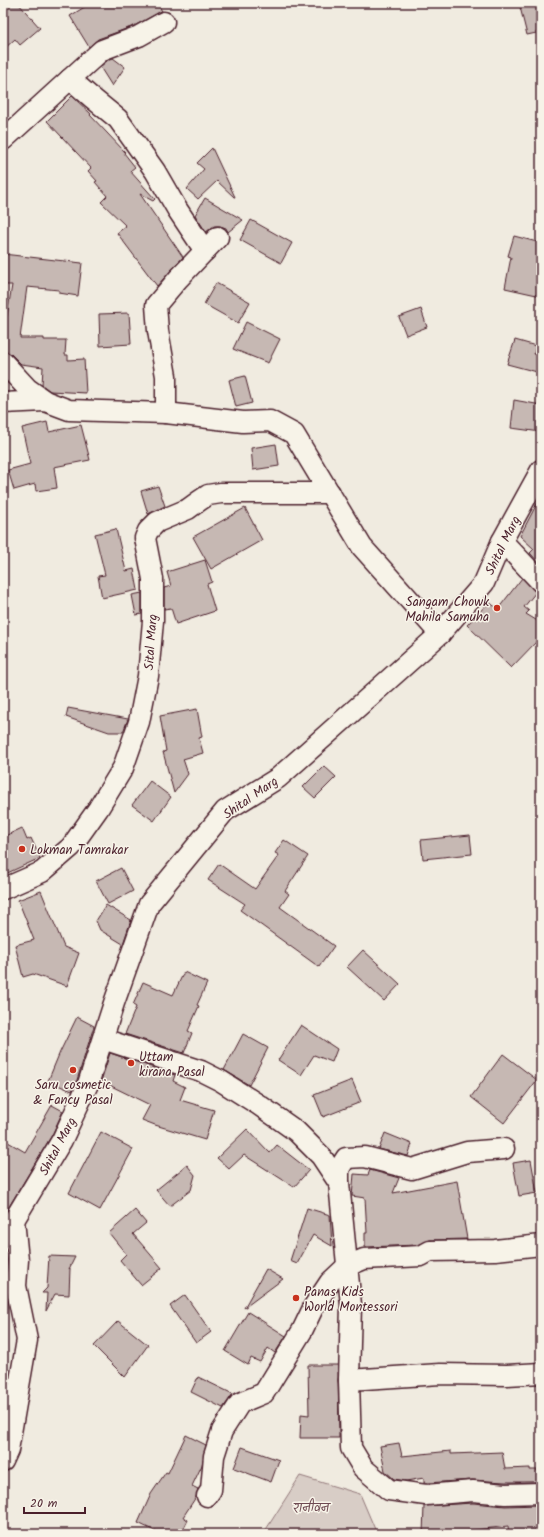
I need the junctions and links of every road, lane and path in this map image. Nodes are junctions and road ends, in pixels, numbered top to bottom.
1 (164, 22) dead end
2 (70, 79) junction
3 (3, 140) edge
4 (218, 237) dead end
5 (205, 251) junction
6 (3, 362) edge
7 (45, 402) junction
8 (3, 403) edge
9 (166, 413) junction
10 (541, 470) edge
11 (330, 493) junction
12 (502, 541) junction
13 (541, 582) edge
14 (440, 634) junction
15 (3, 889) edge
16 (103, 1039) junction
17 (504, 1149) dead end
18 (339, 1183) junction
19 (9, 1217) edge
20 (541, 1245) edge
21 (347, 1266) junction
22 (541, 1373) edge
23 (349, 1380) junction
24 (3, 1461) edge
25 (541, 1493) edge
26 (207, 1496) dead end

1 - 2 street
2 - 3 street
2 - 5 street
4 - 5 street
5 - 9 street
6 - 7 street
7 - 8 street
7 - 9 street
9 - 11 street
10 - 12 street, Shital Marg
11 - 14 street
11 - 15 street, Sital Marg
12 - 13 street
12 - 14 street, Shital Marg
14 - 16 street, Shital Marg
16 - 18 street
16 - 19 street, Shital Marg
17 - 18 street
18 - 21 street
19 - 24 street
20 - 21 street
21 - 23 street
21 - 26 street
22 - 23 street
23 - 25 street

